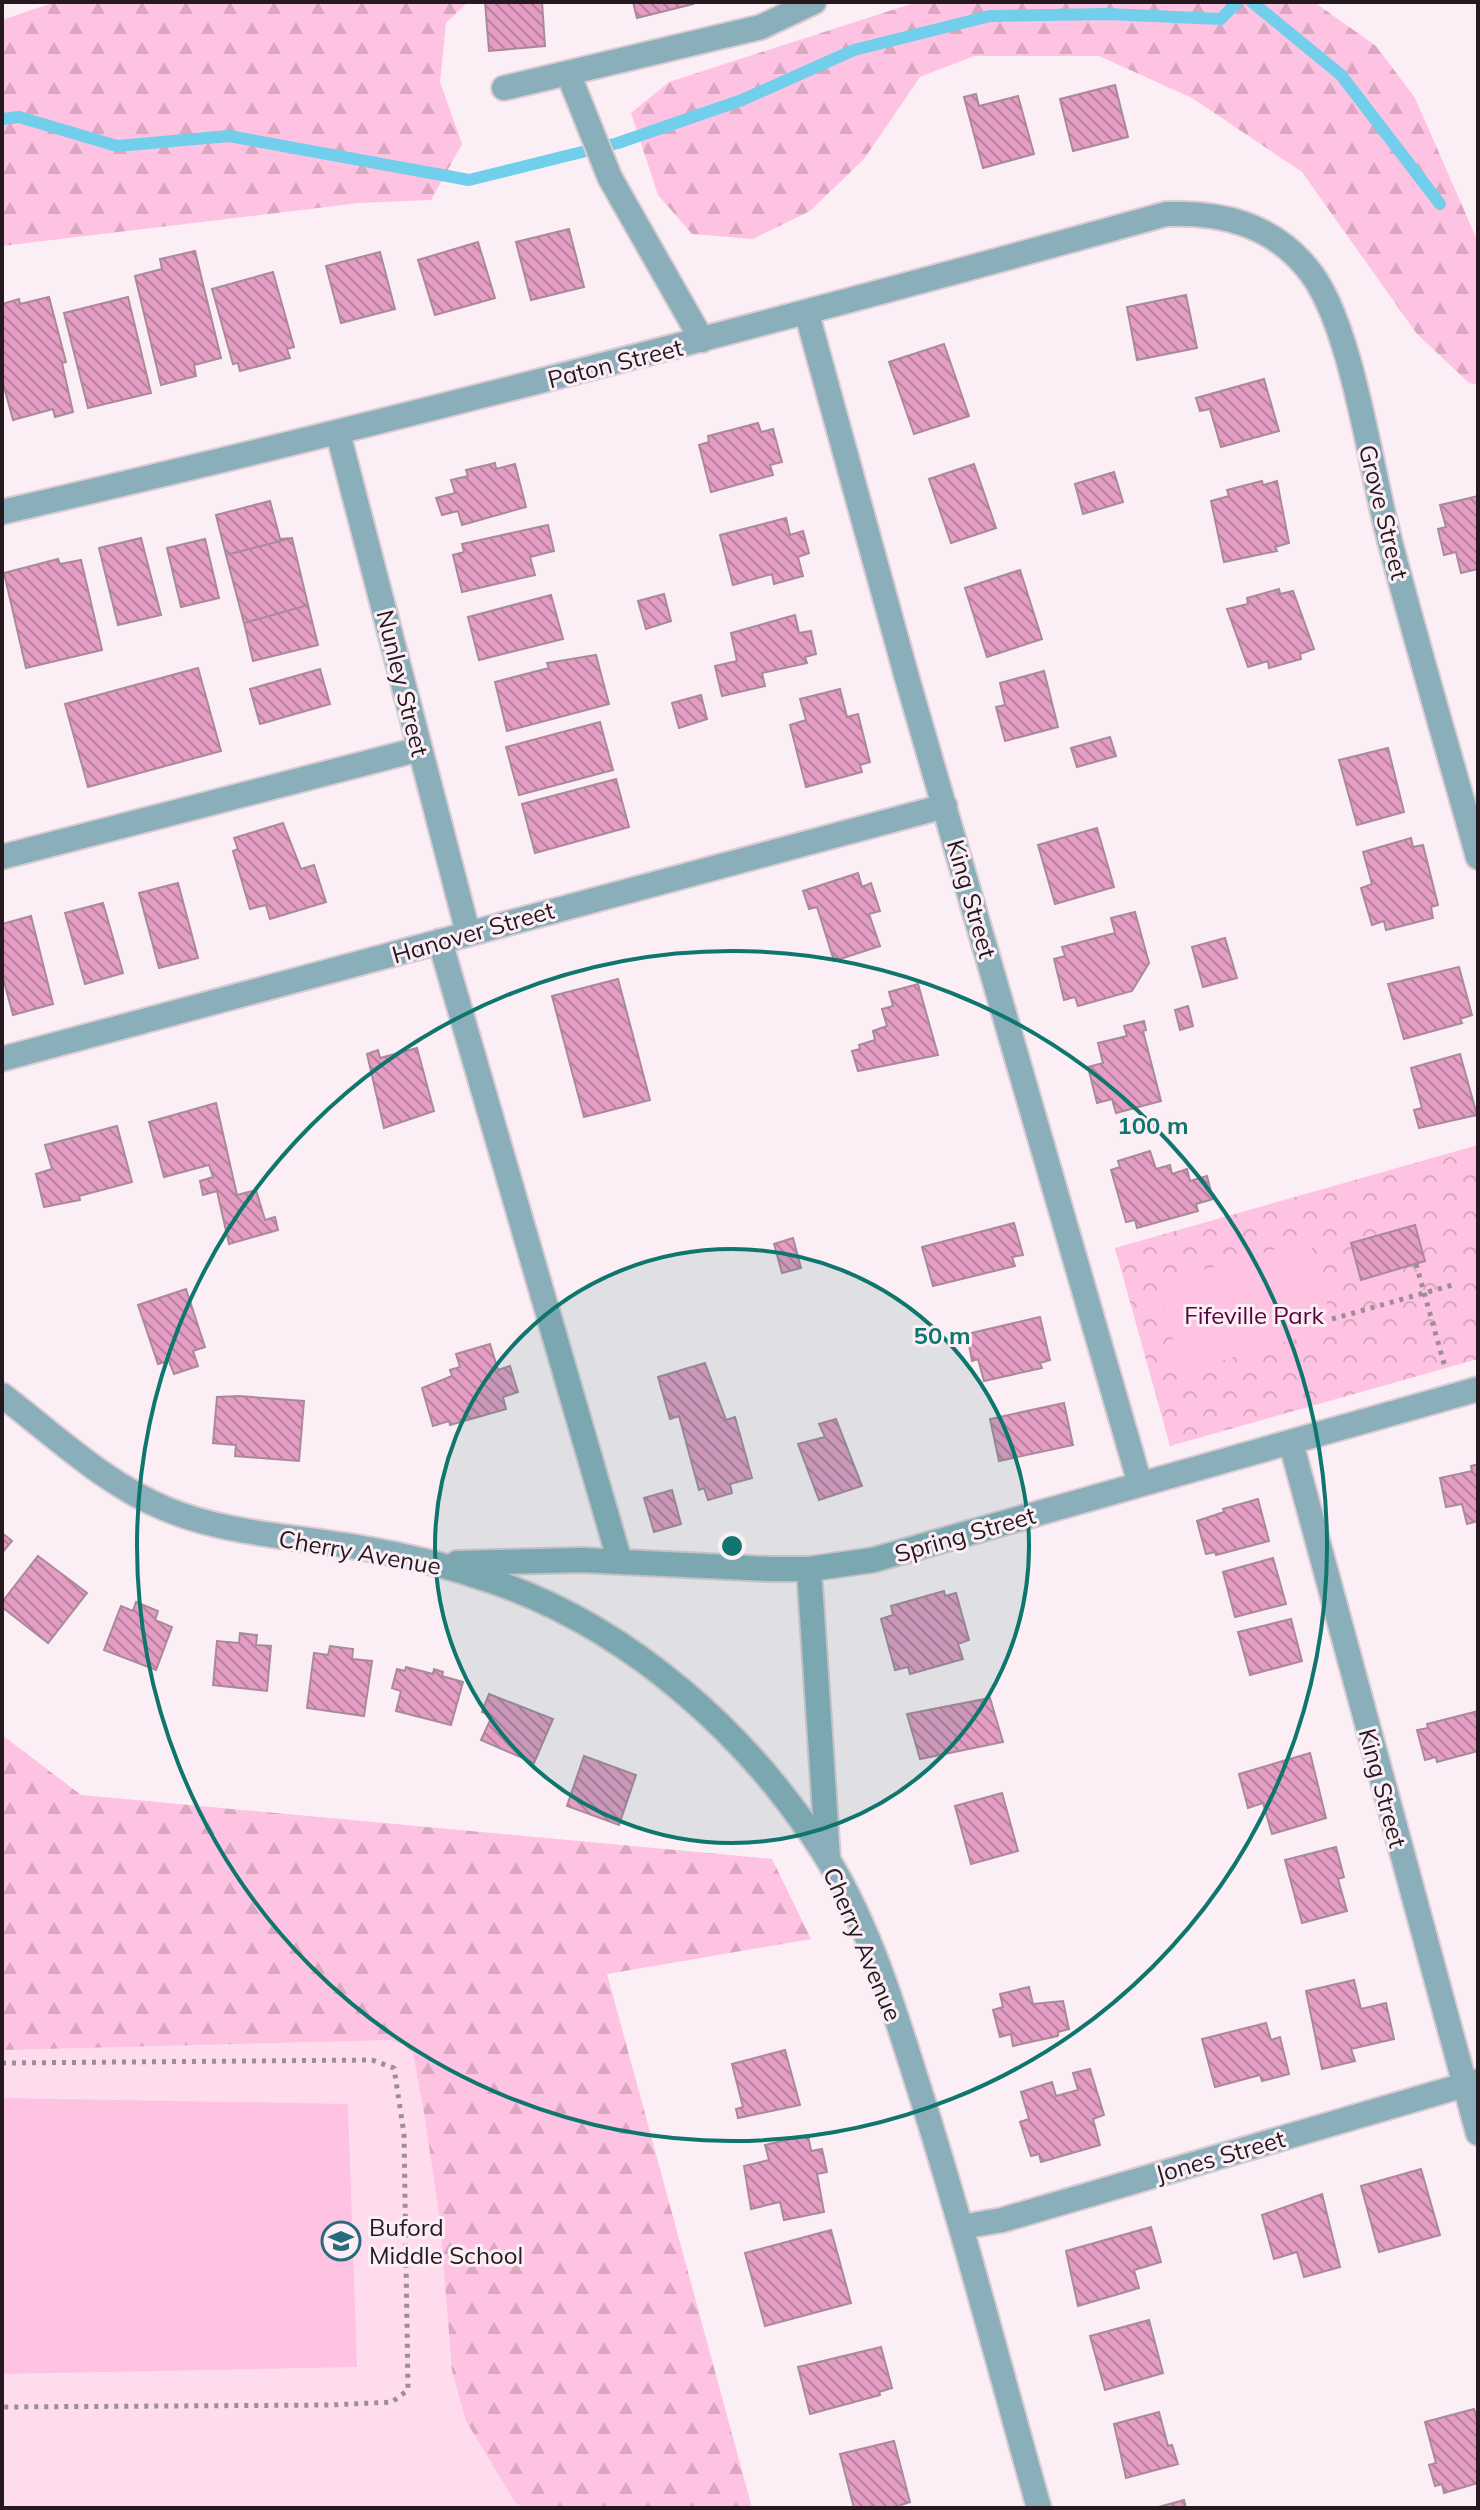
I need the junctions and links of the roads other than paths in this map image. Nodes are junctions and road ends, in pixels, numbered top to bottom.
1 (814, 2) edge
2 (568, 73) junction
3 (504, 88) dead end
4 (1225, 218) joint
5 (807, 314) junction
6 (702, 340) junction
7 (338, 433) junction
8 (2, 512) edge
9 (420, 749) junction
10 (945, 806) junction
11 (2, 857) edge
12 (1478, 857) edge
13 (468, 933) junction
14 (440, 941) junction
15 (2, 1059) edge
16 (1478, 1389) edge
17 (2, 1395) edge
18 (1291, 1443) junction
19 (1140, 1484) junction
20 (620, 1562) junction
21 (437, 1563) junction
22 (809, 1569) junction
23 (828, 1860) junction
24 (1471, 2082) edge
25 (1478, 2133) edge
26 (961, 2227) junction
27 (1039, 2508) edge

1 - 2 street
2 - 3 street
2 - 6 street
4 - 5 street, Paton Street
4 - 12 street, Grove Street
5 - 6 street, Paton Street
5 - 10 street, King Street
6 - 7 street, Paton Street
7 - 8 street, Paton Street
7 - 9 street, Nunley Street
9 - 11 street
9 - 13 street, Nunley Street
10 - 13 street, Hanover Street
10 - 19 street, King Street
13 - 14 street, Hanover Street
14 - 15 street, Hanover Street
14 - 20 street
16 - 18 street, Spring Street
17 - 21 street, Cherry Avenue
18 - 19 street, Spring Street
18 - 24 street, King Street
19 - 22 street, Spring Street
20 - 21 street, Spring Street
20 - 22 street, Spring Street
21 - 23 street, Cherry Avenue
22 - 23 street
23 - 26 street, Cherry Avenue
24 - 25 street, King Street
24 - 26 street, Jones Street
26 - 27 street, Cherry Avenue

